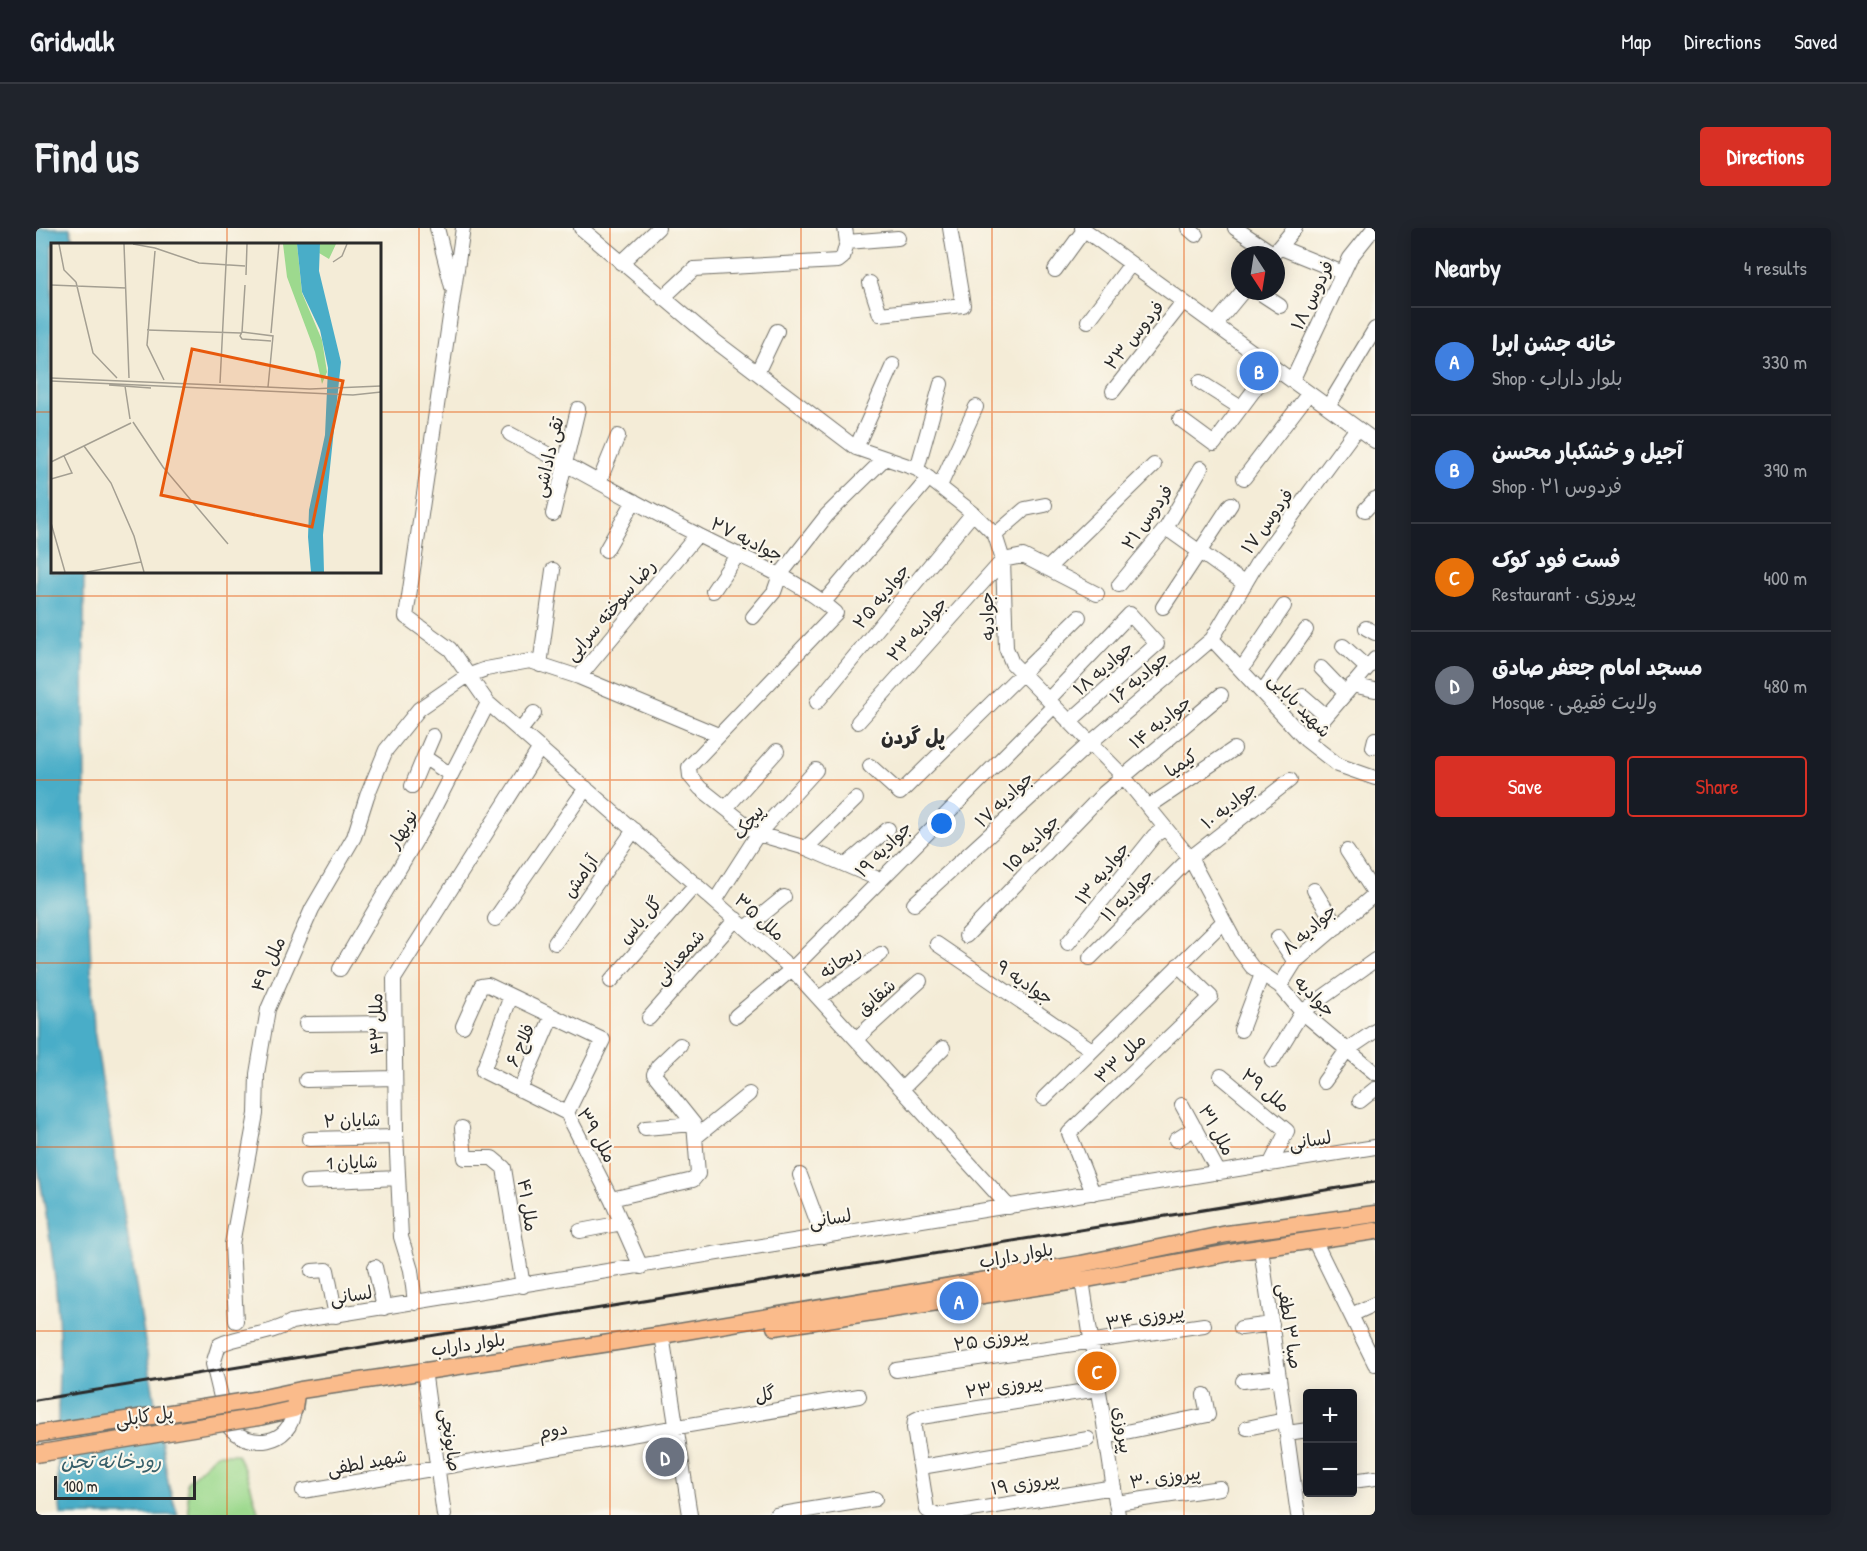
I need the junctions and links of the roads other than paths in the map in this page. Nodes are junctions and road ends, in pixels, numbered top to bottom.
1 (437, 228) edge
2 (463, 228) edge
3 (658, 228) edge
4 (845, 228) edge
5 (950, 228) edge
6 (1235, 228) edge
7 (1295, 228) edge
8 (1374, 228) edge
9 (586, 229) edge
10 (1083, 229) edge
11 (898, 238) dead end
12 (847, 242) junction
13 (1265, 246) edge
14 (1280, 246) edge
15 (1285, 255) edge
16 (621, 263) junction
17 (1131, 264) junction
18 (1055, 270) dead end
19 (1343, 273) junction
20 (870, 283) dead end
21 (454, 292) junction
22 (663, 298) junction
23 (1236, 300) edge
24 (1271, 300) edge
25 (1183, 302) junction
26 (1280, 306) dead end
27 (1088, 321) dead end
28 (1215, 325) junction
29 (1375, 329) edge
30 (777, 331) dead end
31 (893, 365) dead end
32 (1272, 366) junction
33 (757, 373) junction
34 (1292, 381) junction
35 (1200, 382) dead end
36 (941, 384) dead end
37 (1113, 391) dead end
38 (1309, 393) junction
39 (976, 407) dead end
40 (1328, 407) junction
41 (1241, 408) junction
42 (578, 409) dead end
43 (1180, 418) dead end
44 (1357, 428) junction
45 (510, 434) dead end
46 (618, 436) dead end
47 (1375, 441) edge
48 (856, 448) junction
49 (885, 458) junction
50 (567, 464) junction
51 (1154, 465) dead end
52 (1201, 468) dead end
53 (929, 478) junction
54 (1244, 478) dead end
55 (599, 482) junction
56 (1375, 499) edge
57 (634, 501) junction
58 (1231, 504) dead end
59 (1045, 505) dead end
60 (1365, 510) dead end
61 (973, 513) junction
62 (553, 514) dead end
63 (1166, 528) junction
64 (697, 535) junction
65 (995, 535) junction
66 (606, 550) dead end
67 (1200, 552) junction
68 (738, 554) junction
69 (1003, 560) junction
70 (1048, 568) junction
71 (553, 570) dead end
72 (780, 575) junction
73 (1245, 584) junction
74 (1119, 585) dead end
75 (713, 591) dead end
76 (1097, 594) dead end
77 (824, 602) junction
78 (1284, 606) dead end
79 (1163, 607) dead end
80 (1130, 614) joint
81 (1079, 617) dead end
82 (753, 618) dead end
83 (1306, 630) dead end
84 (1212, 639) junction
85 (1343, 646) dead end
86 (540, 664) junction
87 (1371, 664) edge
88 (1321, 668) dead end
89 (1241, 670) junction
90 (1022, 673) junction
91 (467, 676) junction
92 (579, 677) junction
93 (1348, 689) junction
94 (1375, 690) edge
95 (1262, 692) junction
96 (1221, 695) dead end
97 (1303, 696) dead end
98 (817, 702) dead end
99 (488, 703) junction
100 (1051, 703) junction
101 (534, 713) dead end
102 (1326, 716) junction
103 (858, 722) dead end
104 (1069, 722) junction
105 (520, 730) junction
106 (718, 735) junction
107 (433, 736) dead end
108 (1306, 740) junction
109 (1090, 743) junction
110 (540, 748) junction
111 (1234, 749) dead end
112 (777, 751) dead end
113 (424, 757) junction
114 (870, 766) dead end
115 (816, 770) dead end
116 (451, 775) junction
117 (1123, 776) junction
118 (1375, 778) edge
119 (1290, 780) dead end
120 (412, 786) dead end
121 (586, 788) junction
122 (856, 799) dead end
123 (1148, 807) junction
124 (726, 808) junction
125 (1165, 828) junction
126 (888, 829) dead end
127 (634, 830) junction
128 (758, 834) junction
129 (806, 848) junction
130 (1347, 851) dead end
131 (1190, 858) junction
132 (846, 865) junction
133 (878, 879) junction
134 (696, 884) junction
135 (1314, 890) dead end
136 (784, 897) dead end
137 (1372, 897) edge
138 (715, 901) junction
139 (914, 904) dead end
140 (495, 919) dead end
141 (1224, 921) junction
142 (741, 923) junction
143 (1337, 927) junction
144 (966, 936) dead end
145 (1278, 937) dead end
146 (555, 943) dead end
147 (1068, 943) dead end
148 (937, 944) dead end
149 (881, 954) dead end
150 (1090, 958) dead end
151 (1375, 960) edge
152 (1295, 963) junction
153 (1178, 966) junction
154 (340, 969) dead end
155 (792, 969) junction
156 (1262, 974) junction
157 (611, 981) dead end
158 (920, 981) dead end
159 (1280, 986) junction
160 (511, 996) junction
161 (819, 998) junction
162 (1302, 1012) junction
163 (552, 1016) junction
164 (736, 1016) dead end
165 (649, 1018) dead end
166 (394, 1023) junction
167 (306, 1024) dead end
168 (463, 1026) dead end
169 (1241, 1030) dead end
170 (1375, 1031) edge
171 (856, 1040) junction
172 (680, 1045) dead end
173 (943, 1048) dead end
174 (1092, 1050) junction
175 (1347, 1050) junction
176 (1272, 1061) dead end
177 (1375, 1073) edge
178 (1221, 1076) dead end
179 (395, 1078) junction
180 (306, 1080) dead end
181 (1324, 1082) dead end
182 (902, 1089) junction
183 (1375, 1089) edge
184 (520, 1090) junction
185 (749, 1094) dead end
186 (1044, 1098) dead end
187 (1360, 1101) dead end
188 (1182, 1105) dead end
189 (567, 1113) junction
190 (462, 1128) dead end
191 (645, 1128) dead end
192 (1195, 1128) junction
193 (695, 1130) junction
194 (396, 1137) junction
195 (309, 1139) dead end
196 (1176, 1140) dead end
197 (1375, 1147) edge
198 (1270, 1164) junction
199 (1220, 1173) junction
200 (800, 1175) dead end
201 (398, 1178) junction
202 (306, 1182) dead end
203 (1092, 1193) junction
204 (612, 1199) junction
205 (1010, 1207) junction
206 (1372, 1213) edge
207 (622, 1223) junction
208 (1284, 1226) junction
209 (1375, 1231) edge
210 (580, 1232) dead end
211 (1237, 1232) junction
212 (823, 1237) junction
213 (1314, 1240) junction
214 (1286, 1244) junction
215 (1261, 1248) junction
216 (1240, 1251) junction
217 (375, 1267) dead end
218 (641, 1267) junction
219 (312, 1271) dead end
220 (1082, 1280) junction
221 (523, 1286) junction
222 (415, 1303) junction
223 (1375, 1304) edge
224 (384, 1308) junction
225 (1351, 1315) junction
226 (336, 1316) junction
227 (236, 1321) dead end
228 (1272, 1324) junction
229 (1204, 1325) dead end
230 (1241, 1328) dead end
231 (662, 1335) junction
232 (1091, 1344) junction
233 (1375, 1364) edge
234 (424, 1370) junction
235 (896, 1370) dead end
236 (1279, 1377) junction
237 (1243, 1381) dead end
238 (1098, 1389) junction
239 (301, 1390) junction
240 (1204, 1395) dead end
241 (859, 1396) dead end
242 (254, 1400) joint
243 (294, 1409) junction
244 (1286, 1426) junction
245 (676, 1427) junction
246 (1247, 1428) dead end
247 (1303, 1429) edge
248 (36, 1434) edge
249 (1106, 1436) junction
250 (1088, 1439) dead end
251 (36, 1454) edge
252 (921, 1467) junction
253 (436, 1468) junction
254 (1375, 1478) edge
255 (1357, 1480) edge
256 (1114, 1487) junction
257 (1220, 1488) dead end
258 (1301, 1489) edge
259 (303, 1491) dead end
260 (875, 1499) dead end
261 (1117, 1509) edge
262 (444, 1515) edge
263 (690, 1515) edge
264 (776, 1515) edge
265 (933, 1515) edge
266 (941, 1515) edge
267 (1298, 1515) edge

1 - 21 street
2 - 21 street
3 - 16 street
4 - 12 street
5 - 20 street
6 - 13 street
7 - 14 street
8 - 19 street, فردوس ۱۸
9 - 16 street, جوادیه
10 - 17 street
10 - 18 street
11 - 12 street
12 - 22 street
15 - 19 street
16 - 22 street, جوادیه
17 - 25 street
17 - 27 street
19 - 34 street, فردوس ۱۸
21 - 91 street, ملل ۳۵
22 - 33 street, جوادیه
23 - 28 street
24 - 26 street
25 - 28 street
25 - 37 street, فردوس ۲۳
28 - 32 street
29 - 40 street
30 - 33 street
31 - 48 street
32 - 34 street
32 - 41 street
33 - 48 street, جوادیه
34 - 38 street
35 - 41 street
36 - 53 street
38 - 40 street
38 - 54 street
39 - 53 street
40 - 44 street
41 - 43 street
42 - 50 street, تقی داداشی
44 - 47 street
44 - 73 street, فردوس ۱۷
45 - 50 street, جوادیه ۲۷
46 - 55 street
48 - 49 street, جوادیه
49 - 53 street, جوادیه
49 - 72 street
50 - 55 street, جوادیه ۲۷
50 - 62 street, تقی داداشی
51 - 70 street
52 - 63 street, فردوس ۲۱
53 - 61 street, جوادیه
53 - 77 street
55 - 57 street, جوادیه ۲۷
56 - 60 street
57 - 64 street, جوادیه ۲۷
57 - 66 street
58 - 67 street
59 - 65 street
61 - 65 street, جوادیه
61 - 98 street, جوادیه ۲۵
63 - 67 street
63 - 74 street, فردوس ۲۱
64 - 68 street, جوادیه ۲۷
64 - 92 street, رضا سوخته سرایی
65 - 69 street, جوادیه
67 - 73 street
67 - 79 street
68 - 72 street, جوادیه ۲۷
68 - 75 street
69 - 70 street
69 - 90 street, جوادیه
69 - 103 street, جوادیه ۲۳
70 - 76 street
71 - 86 street
72 - 77 street, جوادیه ۲۷
72 - 82 street
73 - 84 street, فردوس ۱۷
77 - 106 street
78 - 89 street
80 - 100 street, جوادیه ۱۹
80 - 104 street, جوادیه ۱۸
81 - 90 street
83 - 95 street
84 - 89 street, شهید بابایی
84 - 109 street, جوادیه ۱۶
85 - 87 street
86 - 91 street, رضا سوخته سرایی
86 - 92 street, رضا سوخته سرایی
87 - 93 street
88 - 93 street
89 - 95 street, شهید بابایی
90 - 100 street, جوادیه
90 - 114 street
91 - 99 street, ملل ۳۵
91 - 227 street, ملل ۴۹
92 - 106 street
93 - 94 street
93 - 102 street
95 - 108 street, شهید بابایی
96 - 117 street, جوادیه ۱۴
97 - 102 street
99 - 105 street, ملل ۳۵
99 - 116 street, نوبهار
100 - 104 street, جوادیه
100 - 133 street, جوادیه ۱۹
101 - 105 street
102 - 108 street
104 - 109 street, جوادیه
105 - 110 street, ملل ۳۵
106 - 124 street
107 - 113 street
108 - 118 street, شهید بابایی
109 - 117 street, جوادیه
109 - 139 street, جوادیه ۱۷
110 - 121 street, ملل ۳۵
110 - 166 street, ملل ۴۳
111 - 123 street, کیمیا
112 - 124 street
113 - 116 street
113 - 120 street
115 - 128 street, پیچک
116 - 154 street, نوبهار
117 - 123 street, جوادیه
117 - 144 street, جوادیه ۱۵
119 - 131 street, جوادیه ۱۰
121 - 127 street, ملل ۳۵
121 - 140 street
122 - 129 street
123 - 125 street, جوادیه
124 - 128 street
125 - 131 street, جوادیه
125 - 147 street, جوادیه ۱۳
126 - 132 street
127 - 134 street, ملل ۳۵
127 - 146 street, آرامش
128 - 129 street
128 - 138 street, پیچک
129 - 132 street
130 - 137 street
131 - 141 street, جوادیه
131 - 150 street, جوادیه ۱۱
132 - 133 street
133 - 155 street, جوادیه ۱۹
134 - 138 street, ملل ۳۵
134 - 157 street, گل یاس
135 - 143 street
136 - 142 street, شمعدانی
137 - 143 street, جوادیه ۸
138 - 142 street, ملل ۳۵
141 - 153 street
141 - 156 street, جوادیه
142 - 155 street, ملل ۳۵
142 - 165 street, شمعدانی
143 - 152 street, جوادیه ۸
145 - 152 street
148 - 174 street, جوادیه ۹
149 - 161 street, ریحانه
151 - 162 street
152 - 159 street, جوادیه ۸
153 - 174 street
153 - 203 street, ملل ۳۳
155 - 161 street, ملل ۳۵
155 - 164 street, جوادیه ۱۹
156 - 159 street, جوادیه
156 - 169 street
158 - 171 street, شقایق
159 - 162 street, جوادیه
160 - 163 street
160 - 168 street
160 - 184 street, ملل ۳۹
161 - 171 street, ملل ۳۵
162 - 175 street, جوادیه
162 - 176 street
163 - 184 street, فلاح ۶
163 - 189 street
166 - 167 street
166 - 179 street, ملل ۴۳
170 - 175 street
171 - 182 street, ملل ۳۵
172 - 193 street
173 - 182 street
174 - 186 street
175 - 177 street, جوادیه
175 - 181 street
178 - 198 street, ملل ۲۹
179 - 180 street
179 - 194 street, ملل ۴۳
182 - 205 street, ملل ۳۵
183 - 187 street
184 - 189 street, ملل ۳۹
185 - 193 street
188 - 192 street, ملل ۳۱
189 - 204 street, ملل ۳۹
190 - 221 street, ملل ۴۱
191 - 193 street
192 - 196 street
192 - 199 street, ملل ۳۱
193 - 204 street
194 - 195 street, شایان ۲
194 - 201 street, ملل ۴۳
197 - 198 street, لسانی
198 - 199 street, لسانی
199 - 203 street, لسانی
200 - 212 street
201 - 202 street, شایان 1
201 - 222 street, ملل ۴۳
203 - 205 street, لسانی
204 - 207 street, ملل ۳۹
205 - 212 street, لسانی
206 - 208 main road, بلوار داراب
207 - 210 street
207 - 218 street, ملل ۳۹
208 - 211 main road, بلوار داراب
208 - 214 main road
209 - 213 main road, بلوار داراب
211 - 216 main road
211 - 231 main road, بلوار داراب
212 - 218 street, لسانی
213 - 214 main road, بلوار داراب
213 - 225 street
214 - 215 main road, بلوار داراب
215 - 216 main road, بلوار داراب
215 - 228 street, صبا ۳ لطفی
216 - 220 main road, بلوار داراب
217 - 224 street
218 - 221 street, لسانی
219 - 226 street
220 - 231 main road, بلوار داراب
220 - 232 street, پیروزی
221 - 222 street, لسانی
222 - 224 street, لسانی
223 - 225 street
224 - 226 street, لسانی
225 - 233 street
226 - 243 street, لسانی
228 - 230 street
228 - 236 street, صبا ۳ لطفی
229 - 232 street, پیروزی ۳۴
231 - 234 main road, بلوار داراب
231 - 245 street
232 - 235 street, پیروزی ۲۵
232 - 238 street, پیروزی
234 - 239 main road, بلوار داراب
234 - 253 street, صابونچی
236 - 237 street
236 - 244 street, صبا ۳ لطفی
238 - 249 street, پیروزی
238 - 252 street, پیروزی ۲۳
239 - 242 main road, بلوار داراب
239 - 243 main road
240 - 249 street
241 - 245 street, گل
242 - 248 main road, پل کابلی, bridge
243 - 251 main road, پل کابلی, bridge
244 - 246 street
244 - 247 street
244 - 258 street, صبا ۳ لطفی
245 - 253 street, دوم
245 - 263 street
249 - 256 street, پیروزی
250 - 252 street
252 - 265 street
253 - 259 street, شهید لطفی
253 - 262 street, صابونچی
254 - 255 street
256 - 261 street, پیروزی
256 - 266 street, پیروزی ۱۹
257 - 261 street, پیروزی ۳۰
258 - 267 street, صبا ۳ لطفی
260 - 264 street

